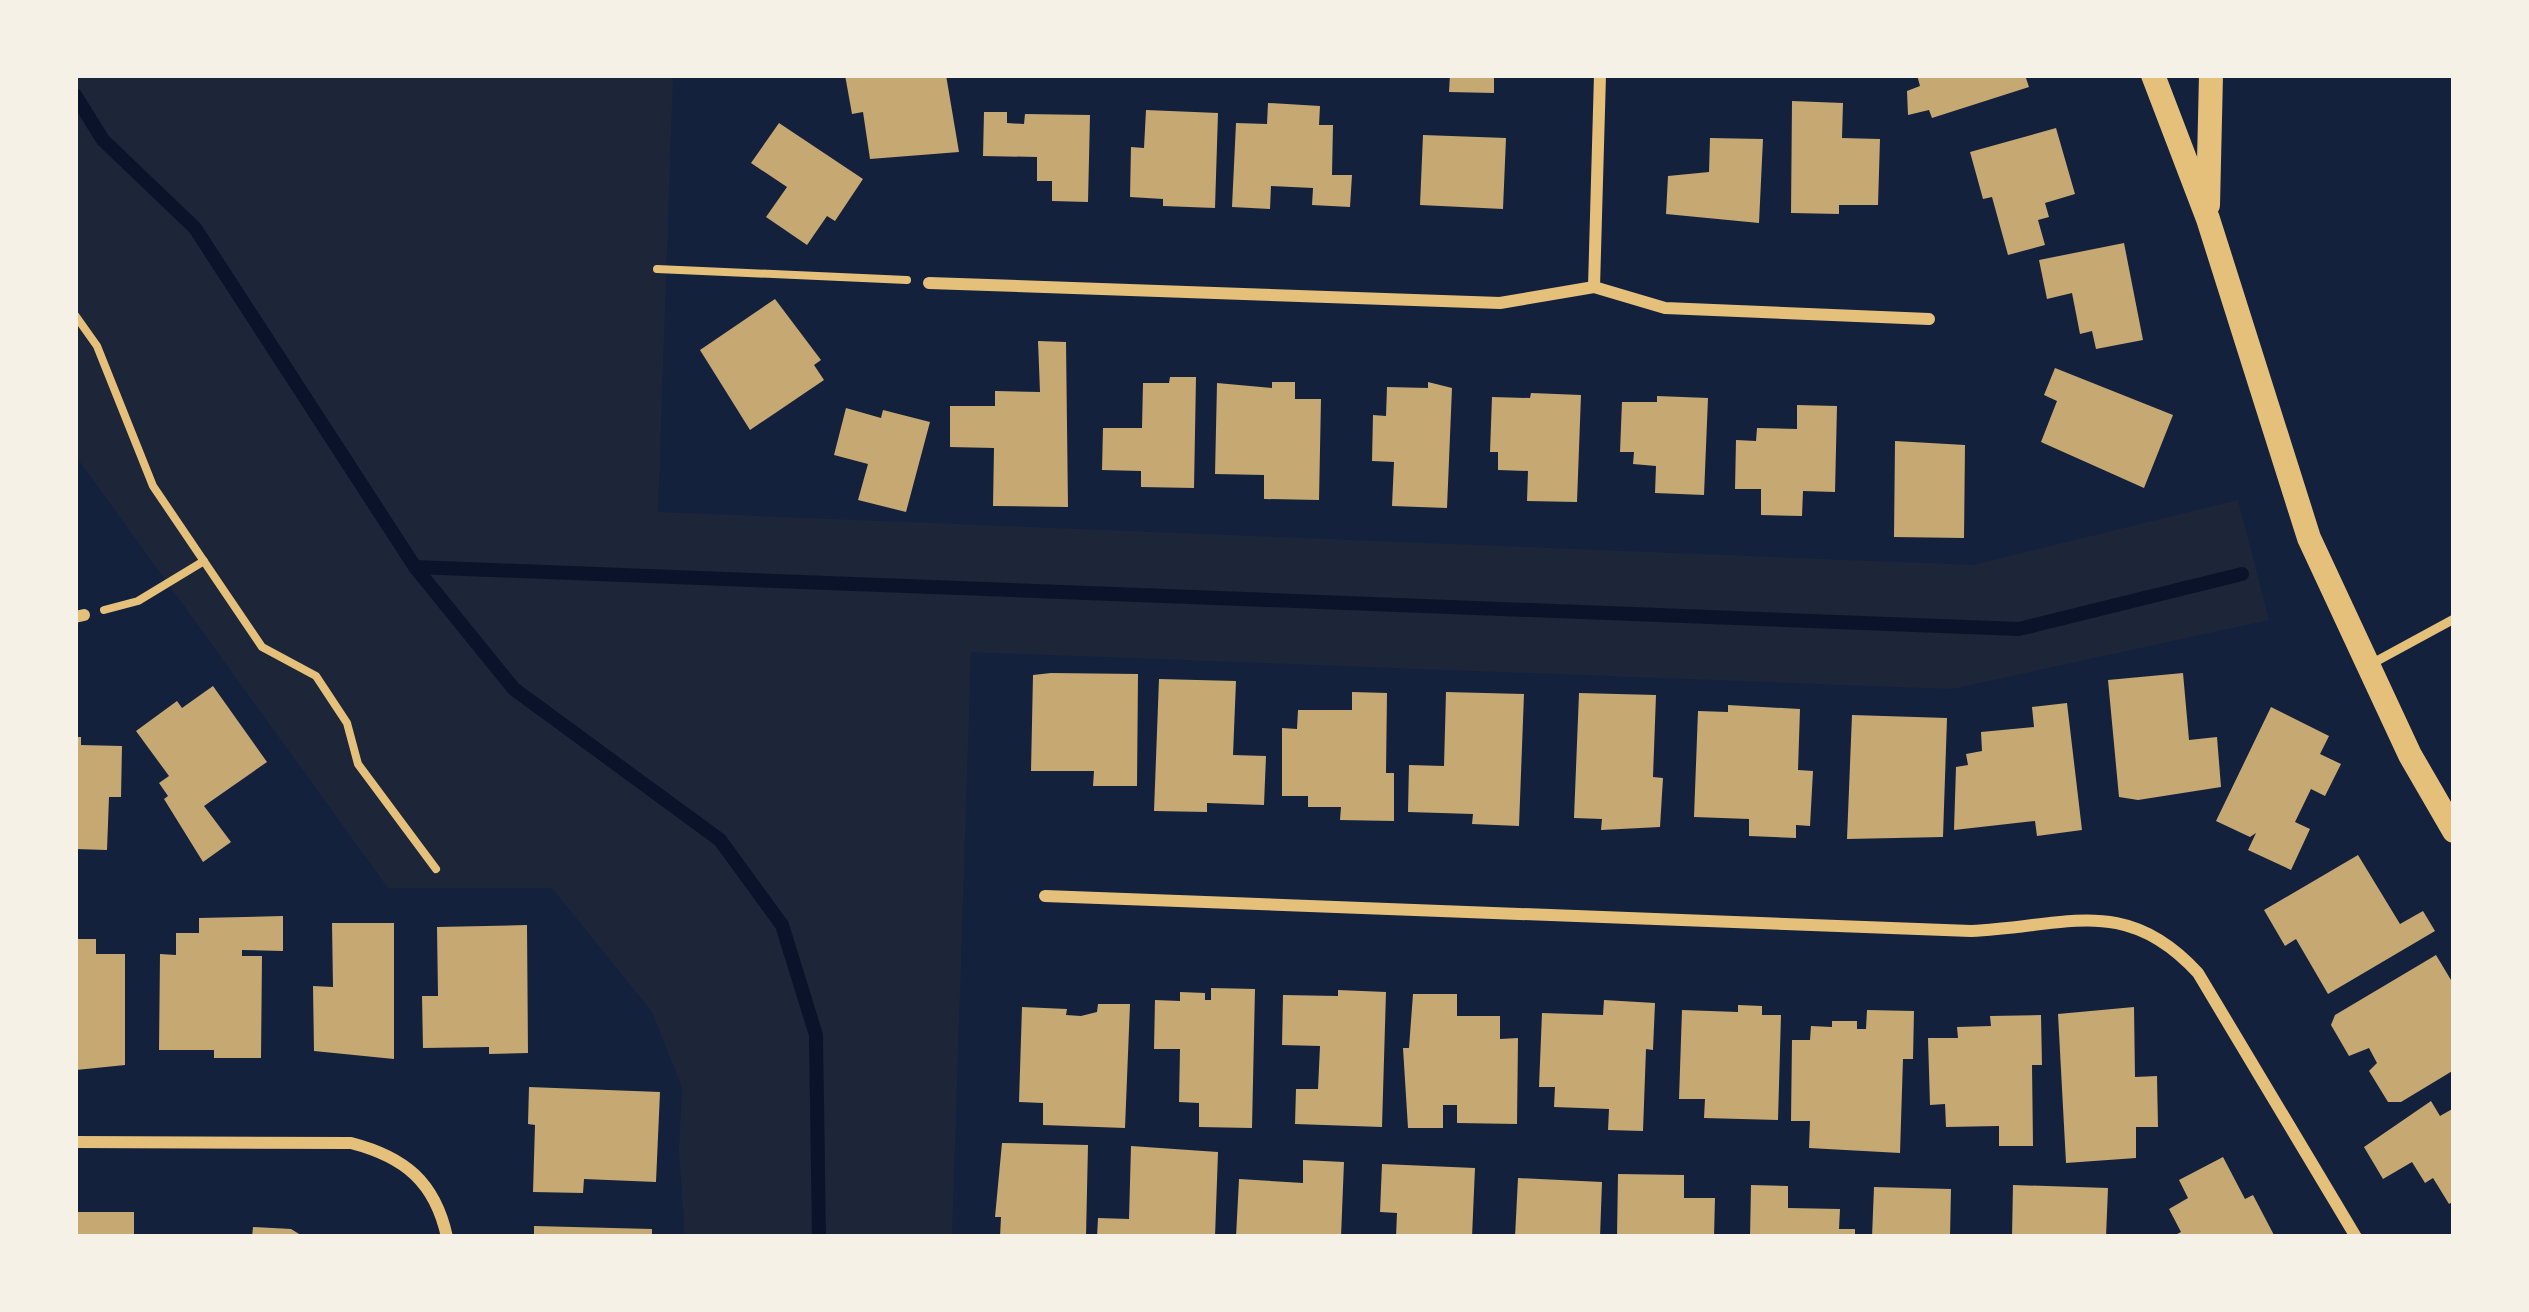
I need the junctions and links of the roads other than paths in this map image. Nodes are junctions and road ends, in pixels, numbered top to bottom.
1 (1600, 75) edge
2 (2153, 75) edge
3 (2211, 75) edge
4 (2208, 219) junction
5 (928, 283) road end
6 (1594, 287) junction
7 (1929, 319) dead end
8 (2454, 619) edge
9 (2368, 666) junction
10 (2454, 831) edge
11 (1045, 896) dead end
12 (75, 1142) edge
13 (447, 1237) edge
14 (2356, 1237) edge

1 - 6 street
2 - 4 main road
3 - 4 main road
4 - 9 main road
5 - 6 street
6 - 7 street
8 - 9 lane
9 - 10 main road
11 - 14 street
12 - 13 street

